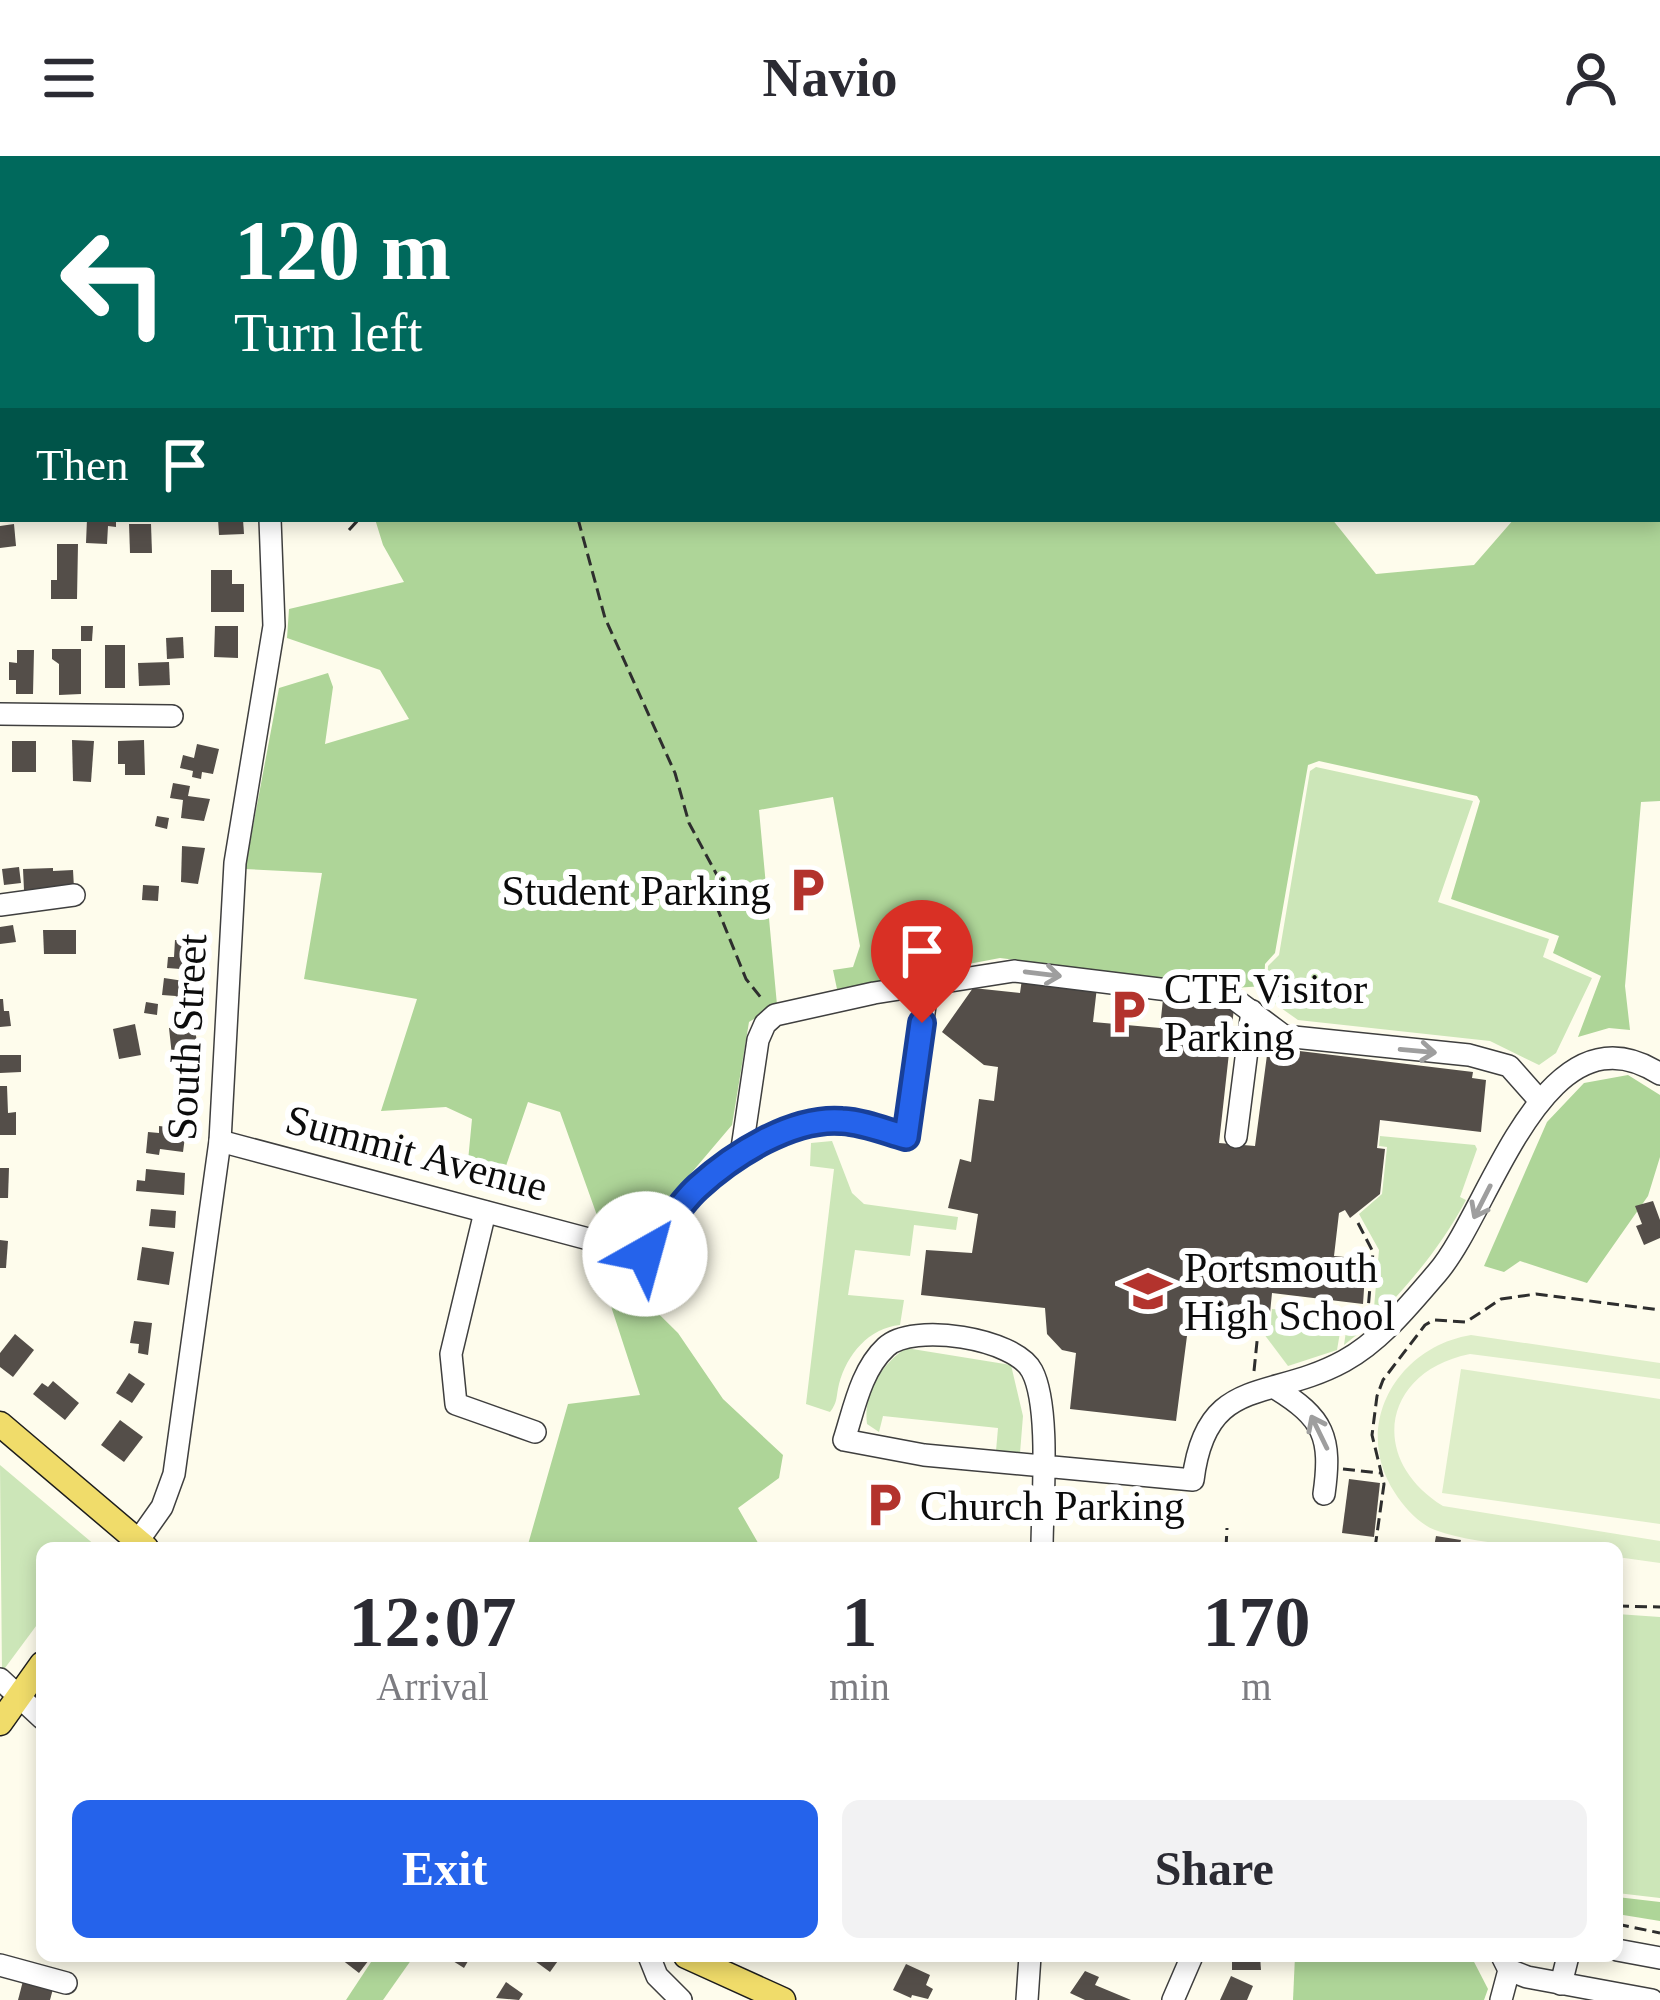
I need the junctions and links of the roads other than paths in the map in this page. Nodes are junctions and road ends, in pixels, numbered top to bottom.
1 (270, 522) edge
2 (0, 714) edge
3 (172, 716) dead end
4 (74, 895) dead end
5 (0, 905) edge
6 (928, 985) junction
7 (1252, 1011) junction
8 (1660, 1074) edge
9 (1540, 1100) junction
10 (1236, 1136) dead end
11 (220, 1141) junction
12 (741, 1155) junction
13 (485, 1212) junction
14 (1264, 1387) junction
15 (0, 1424) edge
16 (535, 1432) dead end
17 (1042, 1463) junction
18 (1324, 1494) dead end
19 (134, 1542) edge
20 (141, 1542) edge
21 (1042, 1542) edge
22 (36, 1668) edge
23 (9, 1688) edge
24 (36, 1713) edge
25 (0, 1723) edge
26 (1623, 1951) edge
27 (1660, 1958) edge
28 (651, 1962) edge
29 (699, 1962) edge
30 (1030, 1962) edge
31 (1189, 1962) edge
32 (1505, 1963) edge
33 (0, 1965) edge
34 (66, 1982) dead end
35 (1570, 1990) edge
36 (681, 2000) edge
37 (783, 2000) edge
38 (1027, 2000) edge
39 (1173, 2000) edge
40 (1502, 2000) edge
41 (1652, 2000) edge

1 - 11 street, South Street
2 - 3 street
4 - 5 street
6 -> 7 street
6 - 12 street
6 - 12 street
7 -> 9 street
7 - 10 street
8 - 9 street
9 -> 14 street
11 - 13 street, Summit Avenue
11 - 20 street, South Street
12 - 13 street, Summit Avenue
13 - 16 street
14 - 17 street
18 -> 14 street
15 - 19 main road
17 - 17 street
17 - 21 street
22 - 23 main road
23 - 24 street
23 - 25 main road
26 - 27 street
28 - 36 street
29 - 37 main road
30 - 38 street
31 - 39 street
32 - 35 street
32 - 40 street
33 - 34 street
35 - 41 street

